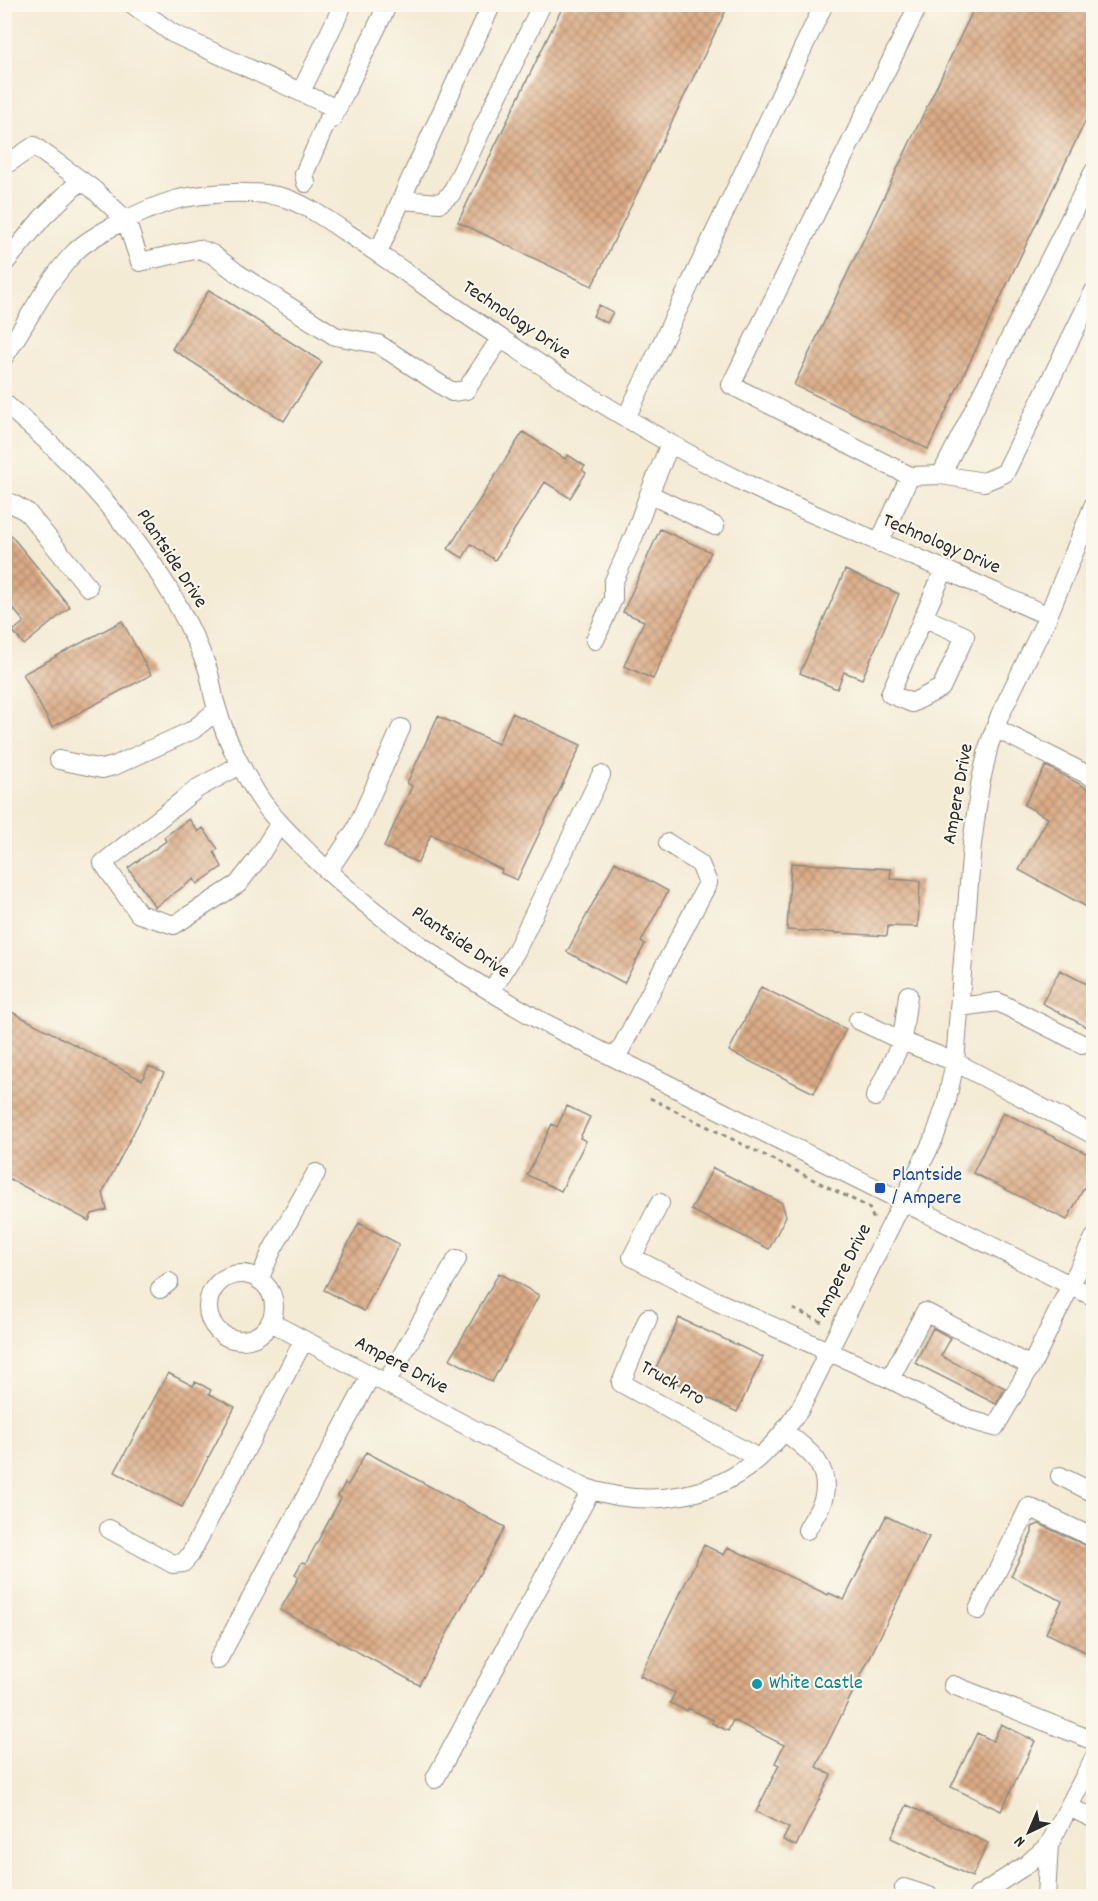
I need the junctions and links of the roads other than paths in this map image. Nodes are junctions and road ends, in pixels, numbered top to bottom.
1 (132, 4) edge
2 (340, 4) edge
3 (388, 4) edge
4 (492, 4) edge
5 (542, 4) edge
6 (824, 4) edge
7 (919, 4) edge
8 (301, 92) junction
9 (335, 114) junction
10 (4, 166) edge
11 (1094, 171) edge
12 (81, 180) junction
13 (401, 200) junction
14 (297, 203) junction
15 (126, 220) junction
16 (378, 253) junction
17 (4, 264) edge
18 (1094, 291) edge
19 (500, 339) junction
20 (4, 357) edge
21 (4, 403) edge
22 (626, 418) junction
23 (670, 444) junction
24 (941, 475) junction
25 (910, 477) junction
26 (649, 494) junction
27 (4, 501) edge
28 (1093, 509) edge
29 (716, 526) dead end
30 (879, 543) junction
31 (944, 570) junction
32 (88, 587) dead end
33 (1048, 616) junction
34 (923, 617) junction
35 (595, 640) dead end
36 (218, 710) junction
37 (401, 728) dead end
38 (995, 728) junction
39 (59, 760) dead end
40 (240, 765) junction
41 (601, 774) dead end
42 (1094, 778) edge
43 (280, 823) junction
44 (668, 843) dead end
45 (328, 871) junction
46 (491, 992) junction
47 (908, 995) dead end
48 (960, 1007) junction
49 (858, 1020) dead end
50 (902, 1041) junction
51 (1082, 1044) dead end
52 (616, 1058) junction
53 (955, 1062) junction
54 (875, 1097) dead end
55 (1094, 1135) edge
56 (316, 1173) dead end
57 (904, 1200) junction
58 (660, 1203) dead end
59 (1094, 1238) edge
60 (457, 1259) dead end
61 (259, 1280) junction
62 (1070, 1285) junction
63 (1094, 1297) edge
64 (648, 1318) dead end
65 (270, 1322) junction
66 (304, 1340) junction
67 (828, 1352) junction
68 (1031, 1366) junction
69 (379, 1379) junction
70 (890, 1379) junction
71 (784, 1431) junction
72 (759, 1458) junction
73 (1060, 1476) dead end
74 (591, 1490) junction
75 (1094, 1493) edge
76 (109, 1529) dead end
77 (807, 1530) dead end
78 (1094, 1538) edge
79 (978, 1610) dead end
80 (218, 1660) dead end
81 (953, 1685) dead end
82 (1094, 1741) edge
83 (1094, 1758) edge
84 (435, 1779) dead end
85 (1069, 1807) junction
86 (1094, 1819) edge
87 (1049, 1845) junction
88 (904, 1888) dead end
89 (929, 1896) edge
90 (978, 1896) edge
91 (1046, 1896) edge

1 - 8 street
2 - 8 street
3 - 9 street
4 - 13 street
5 - 13 street
6 - 22 street
7 - 25 street
8 - 9 street
9 - 14 street
10 - 12 street
11 - 24 street
12 - 15 street
12 - 17 street
13 - 16 street
14 - 15 street, Technology Drive
14 - 16 street, Technology Drive
15 - 19 street
15 - 20 street, Technology Drive
16 - 19 street, Technology Drive
18 - 24 street
19 - 22 street, Technology Drive
21 - 36 street, Plantside Drive
22 - 23 street, Technology Drive
23 - 26 street
23 - 30 street, Technology Drive
24 - 25 street
25 - 30 street
26 - 29 street
26 - 35 street
27 - 32 street
28 - 33 street, Ampere Drive
30 - 31 street, Technology Drive
31 - 33 street, Technology Drive
31 - 34 street
33 - 38 street, Ampere Drive
34 - 34 street
36 - 39 street
36 - 40 street, Plantside Drive
37 - 45 street
38 - 42 street
38 - 48 street, Ampere Drive
40 - 43 street, Plantside Drive
40 - 43 street
41 - 46 street
43 - 45 street, Plantside Drive
44 - 52 street
45 - 46 street, Plantside Drive
46 - 52 street, Plantside Drive
47 - 50 street
48 - 51 street
48 - 53 street, Ampere Drive
49 - 50 street
50 - 53 street
50 - 54 street
52 - 57 street, Plantside Drive
53 - 55 street
53 - 57 street, Ampere Drive
56 - 61 street
57 - 62 street, Plantside Drive
57 - 67 street, Ampere Drive
58 - 67 street
59 - 62 street
60 - 69 street
61 - 65 street
61 - 65 street
62 - 63 street, Plantside Drive
62 - 68 street
64 - 72 street, Truck Pro
65 - 66 street, Ampere Drive
66 - 69 street, Ampere Drive
66 - 76 street
67 - 70 street
67 - 71 street, Ampere Drive
68 - 70 street
68 - 70 street
69 - 74 street, Ampere Drive
69 - 80 street
71 - 72 street, Ampere Drive
71 - 77 street
72 - 74 street, Ampere Drive
73 - 75 street
74 - 84 street
78 - 79 street
81 - 82 street
83 - 85 street
85 - 86 street
85 - 87 street
87 - 90 street
87 - 91 street
88 - 89 street

